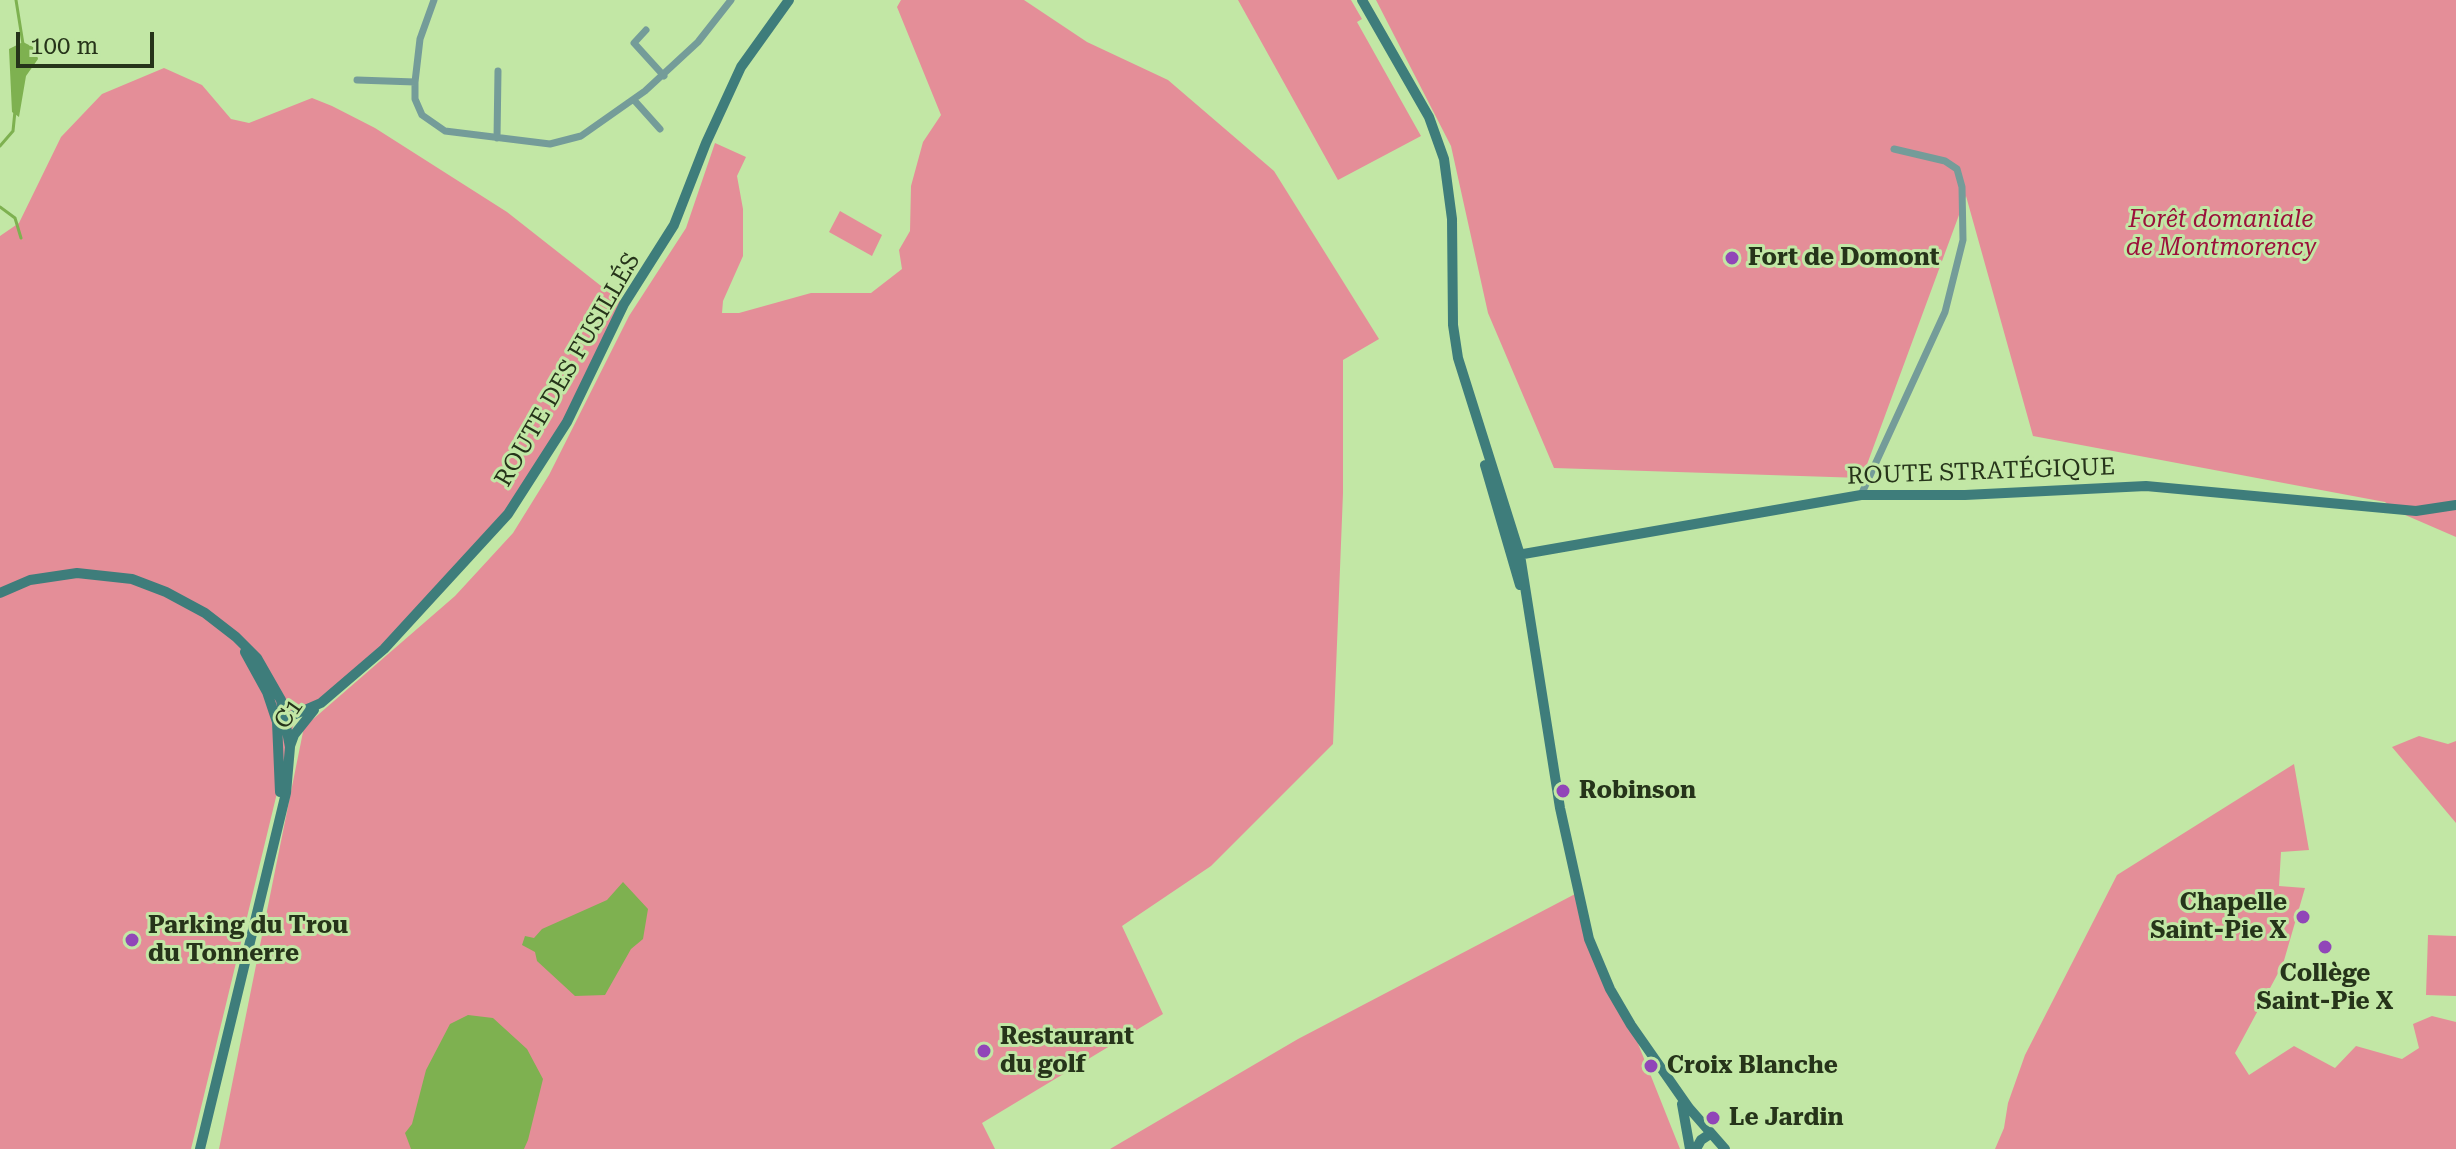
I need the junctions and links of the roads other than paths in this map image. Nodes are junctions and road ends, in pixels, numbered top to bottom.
1 (434, 0) edge
2 (731, 0) edge
3 (789, 0) edge
4 (1362, 0) edge
5 (646, 30) dead end
6 (498, 71) dead end
7 (664, 76) junction
8 (357, 80) dead end
9 (415, 82) junction
10 (634, 100) junction
11 (660, 129) dead end
12 (497, 138) junction
13 (1894, 149) dead end
14 (1861, 495) junction
15 (2456, 505) edge
16 (1516, 556) junction
17 (0, 593) edge
18 (321, 703) junction
19 (306, 718) junction
20 (281, 720) junction
21 (290, 747) junction
22 (270, 853) junction
23 (1672, 1084) junction
24 (1708, 1132) junction
25 (1692, 1145) edge
26 (200, 1149) edge
27 (1725, 1149) edge

1 - 9 street
2 - 7 street
3 - 18 main road, ROUTE DES FUSILLÉS
4 - 16 main road
5 - 7 street
6 - 12 street
7 - 10 street
8 - 9 street
9 - 12 street
10 - 11 street
10 - 12 street
13 - 14 street
14 - 15 main road, ROUTE STRATÉGIQUE
14 - 16 main road, ROUTE STRATÉGIQUE
16 - 23 main road
17 - 20 main road
18 - 19 main road, C1
18 - 20 main road, ROUTE DES FUSILLÉS
19 - 20 main road, C1
19 - 21 main road, C1
20 - 21 main road
20 - 22 main road
21 - 22 main road
22 - 26 main road
23 - 24 main road
23 - 25 main road
24 - 25 main road
24 - 27 main road

